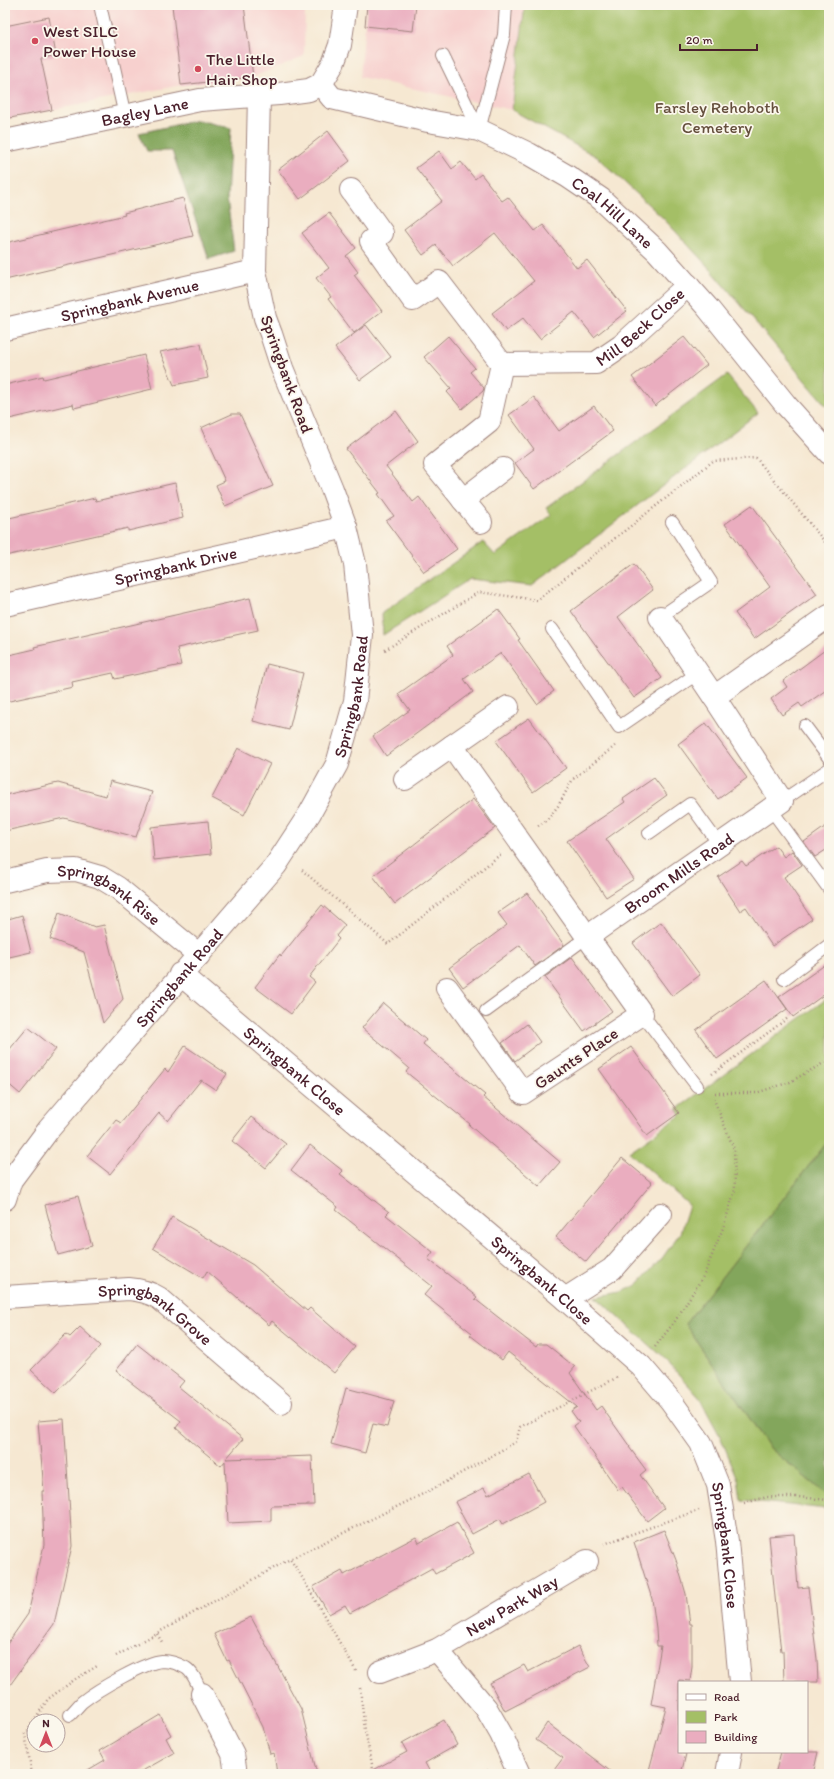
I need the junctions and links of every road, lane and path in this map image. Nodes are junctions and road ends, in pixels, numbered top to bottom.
1 (100, 5) edge
2 (346, 5) edge
3 (506, 5) edge
4 (443, 56) dead end
5 (321, 84) junction
6 (259, 96) junction
7 (124, 106) junction
8 (479, 130) junction
9 (5, 141) edge
10 (351, 190) dead end
11 (255, 270) junction
12 (688, 285) junction
13 (5, 329) edge
14 (502, 364) junction
15 (829, 453) edge
16 (503, 469) dead end
17 (463, 500) junction
18 (481, 522) dead end
19 (672, 522) dead end
20 (346, 527) junction
21 (829, 547) edge
22 (5, 605) edge
23 (829, 616) edge
24 (660, 617) joint
25 (552, 629) dead end
26 (359, 666) junction
27 (698, 673) junction
28 (714, 697) junction
29 (508, 706) dead end
30 (806, 726) dead end
31 (619, 727) junction
32 (452, 746) junction
33 (829, 758) edge
34 (829, 769) edge
35 (405, 779) dead end
36 (776, 804) junction
37 (648, 833) dead end
38 (519, 840) junction
39 (719, 844) junction
40 (283, 854) junction
41 (5, 881) edge
42 (826, 884) edge
43 (587, 937) junction
44 (829, 945) edge
45 (199, 955) junction
46 (180, 974) junction
47 (784, 979) dead end
48 (447, 988) dead end
49 (486, 1011) dead end
50 (642, 1014) junction
51 (788, 1018) dead end
52 (829, 1060) edge
53 (697, 1086) joint
54 (5, 1199) edge
55 (661, 1214) dead end
56 (5, 1297) edge
57 (565, 1299) junction
58 (641, 1366) junction
59 (281, 1403) dead end
60 (829, 1500) edge
61 (721, 1502) junction
62 (290, 1560) junction
63 (586, 1561) joint
64 (437, 1650) junction
65 (110, 1659) dead end
66 (104, 1663) dead end
67 (380, 1672) dead end
68 (358, 1676) dead end
69 (740, 1681) edge
70 (360, 1683) dead end
71 (202, 1694) joint
72 (70, 1715) dead end
73 (731, 1753) edge
74 (32, 1774) edge
75 (236, 1774) edge
76 (374, 1774) edge
77 (519, 1774) edge
78 (727, 1774) edge

1 - 7 lane
2 - 5 street
3 - 8 lane
4 - 8 lane
5 - 6 street, Bagley Lane
5 - 8 street, Coal Hill Lane
6 - 7 street, Bagley Lane
6 - 11 street, Springbank Road
7 - 9 street, Bagley Lane
8 - 12 street, Coal Hill Lane
10 - 14 street
11 - 13 street, Springbank Avenue
11 - 20 street, Springbank Road
12 - 14 street, Mill Beck Close
12 - 15 street, Coal Hill Lane
14 - 17 street
16 - 17 street
17 - 18 street
19 - 24 lane
20 - 22 street, Springbank Drive
20 - 26 street, Springbank Road
21 - 26 path
23 - 28 street
24 - 27 street
25 - 31 lane
26 - 40 street, Springbank Road
27 - 28 street
27 - 31 lane
28 - 36 street
29 - 32 street
30 - 33 lane
31 - 38 path
32 - 35 street
32 - 38 street
34 - 36 lane
36 - 39 street, Broom Mills Road
36 - 42 lane
37 - 39 lane
38 - 40 path
38 - 43 street
39 - 43 street, Broom Mills Road
40 - 45 street, Springbank Road
41 - 45 street, Springbank Rise
43 - 49 lane
43 - 50 street
44 - 47 lane
45 - 46 street, Springbank Road
46 - 54 street, Springbank Road
46 - 57 street, Springbank Close
48 - 50 street, Gaunts Place
50 - 53 lane
51 - 53 path
52 - 58 path
55 - 57 street
56 - 59 street, Springbank Grove
57 - 58 street, Springbank Close
58 - 61 street, Springbank Close
58 - 62 path
60 - 61 path
61 - 63 path
61 - 69 street, Springbank Close
62 - 65 path
62 - 68 path
63 - 64 street, New Park Way
64 - 67 street, New Park Way
64 - 77 street
66 - 74 path
70 - 76 path
71 - 72 lane
71 - 75 street
73 - 78 street

